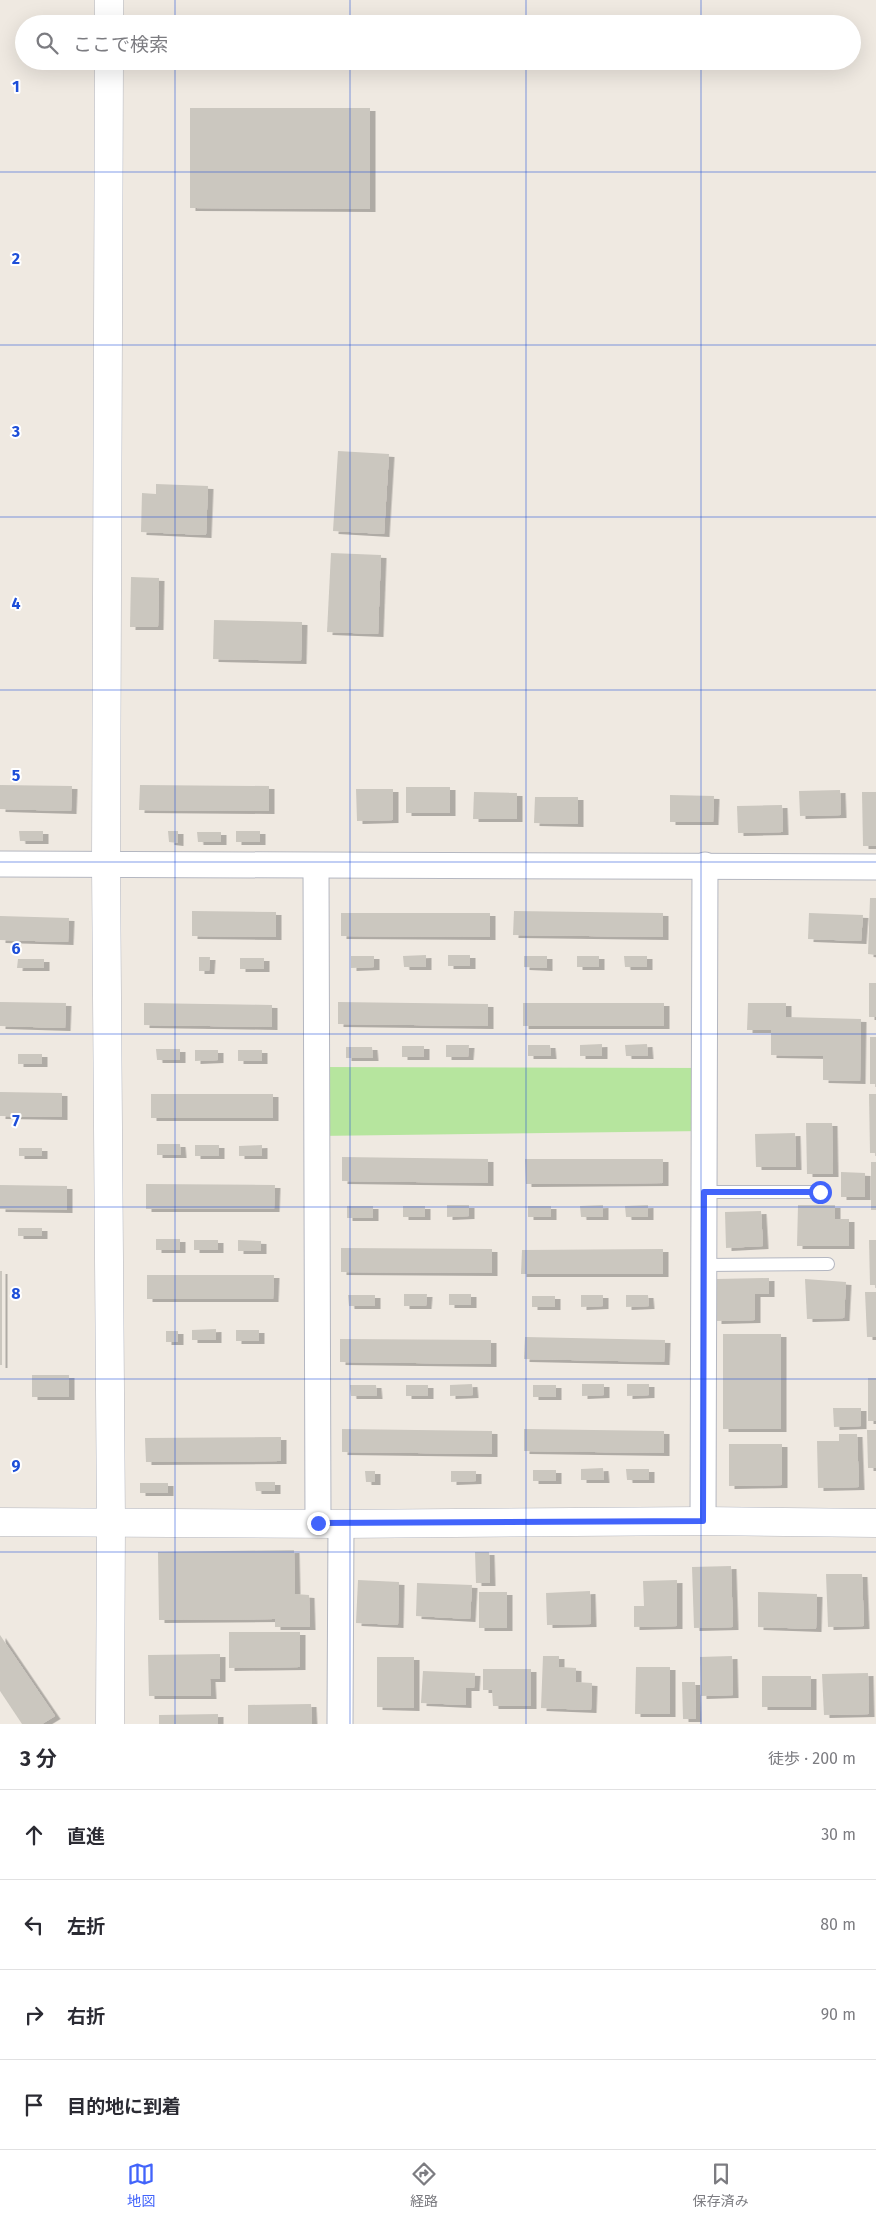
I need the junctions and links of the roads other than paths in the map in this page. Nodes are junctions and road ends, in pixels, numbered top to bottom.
1 (110, 0) edge
2 (110, 15) edge
3 (109, 70) edge
4 (0, 864) edge
5 (106, 864) junction
6 (705, 865) junction
7 (316, 866) junction
8 (876, 867) edge
9 (704, 1192) junction
10 (820, 1192) dead end
11 (828, 1264) dead end
12 (704, 1265) junction
13 (703, 1521) junction
14 (0, 1522) edge
15 (111, 1522) junction
16 (330, 1523) junction
17 (876, 1523) edge
18 (110, 1724) edge
19 (340, 1724) edge

1 - 2 street
3 - 5 street
4 - 5 street
5 - 7 street
5 - 15 street
6 - 7 street
6 - 8 street
6 - 9 street
7 - 16 street
9 - 10 lane
9 - 12 street
11 - 12 lane
12 - 13 street
13 - 16 street
13 - 17 street
14 - 15 street
15 - 16 street
15 - 18 street
16 - 19 street

